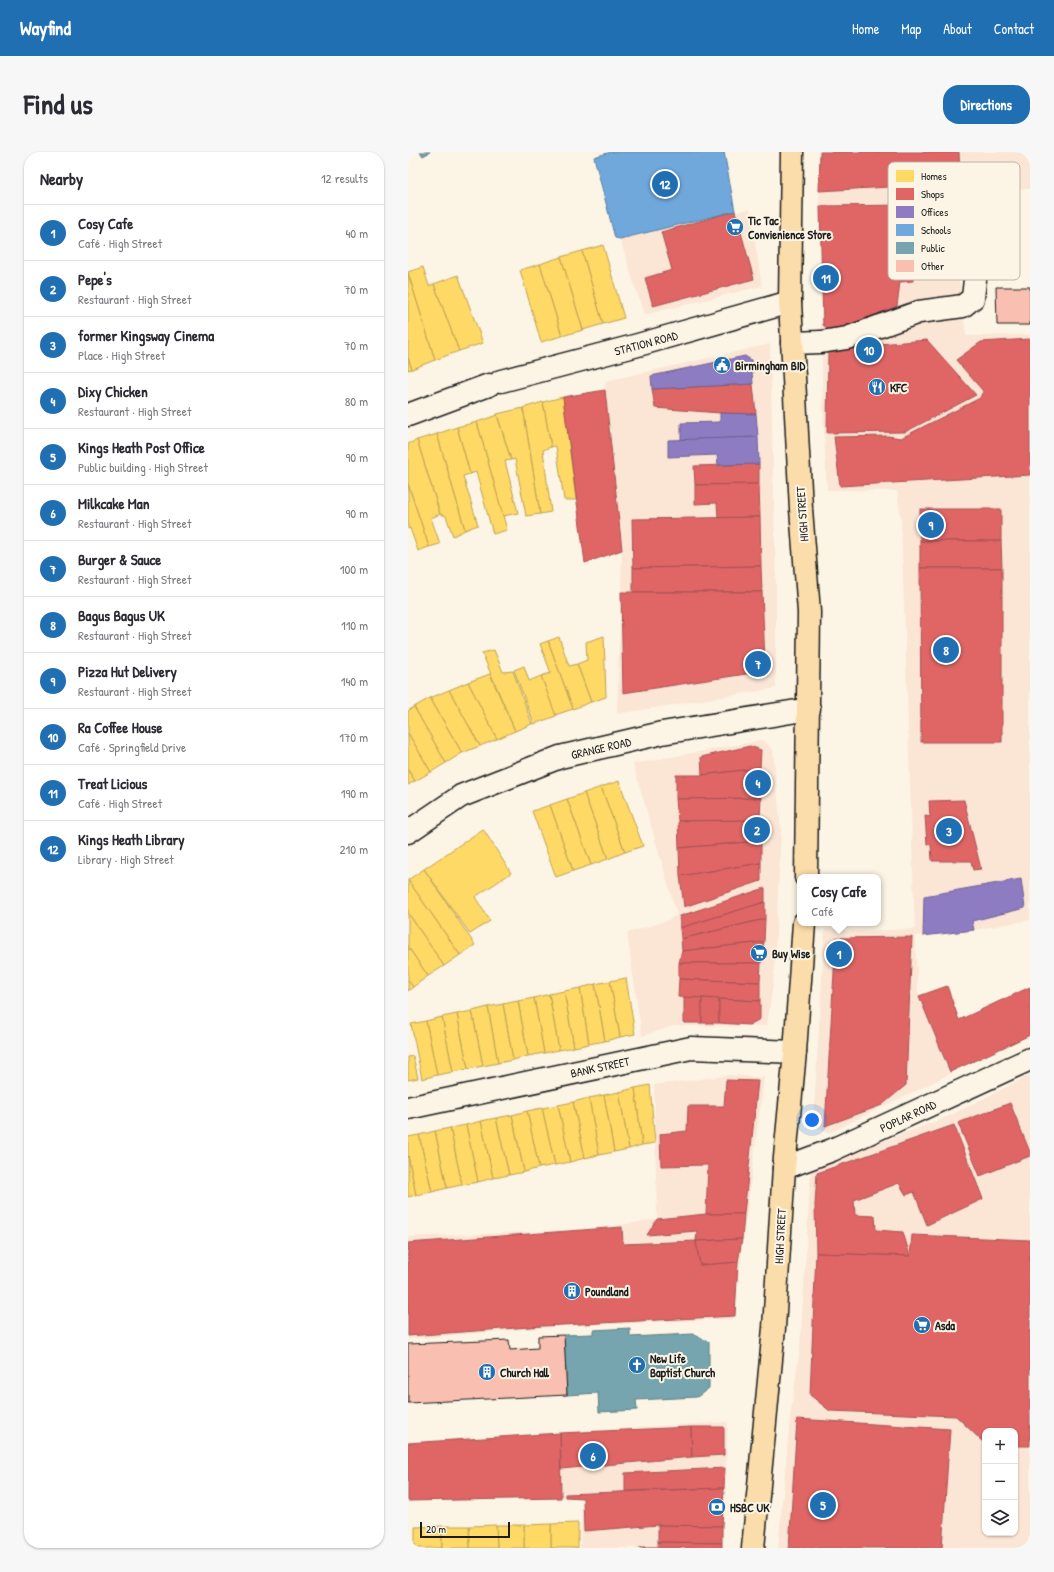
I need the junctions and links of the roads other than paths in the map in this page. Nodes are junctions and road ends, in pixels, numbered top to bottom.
1 (792, 152) edge
2 (975, 280) edge
3 (790, 302) junction
4 (792, 342) junction
5 (408, 415) edge
6 (809, 709) junction
7 (408, 832) edge
8 (806, 874) edge
9 (804, 926) edge
10 (795, 1052) junction
11 (1030, 1059) edge
12 (408, 1108) edge
13 (784, 1168) junction
14 (754, 1548) edge

1 - 3 highway, HIGH STREET
2 - 4 street
3 - 4 highway, HIGH STREET
3 - 5 street, STATION ROAD
4 - 6 highway, HIGH STREET
6 - 7 street, GRANGE ROAD
6 - 8 highway, HIGH STREET
9 - 10 highway, HIGH STREET
10 - 12 street, BANK STREET
10 - 13 highway, HIGH STREET
11 - 13 street, POPLAR ROAD
13 - 14 highway, HIGH STREET

